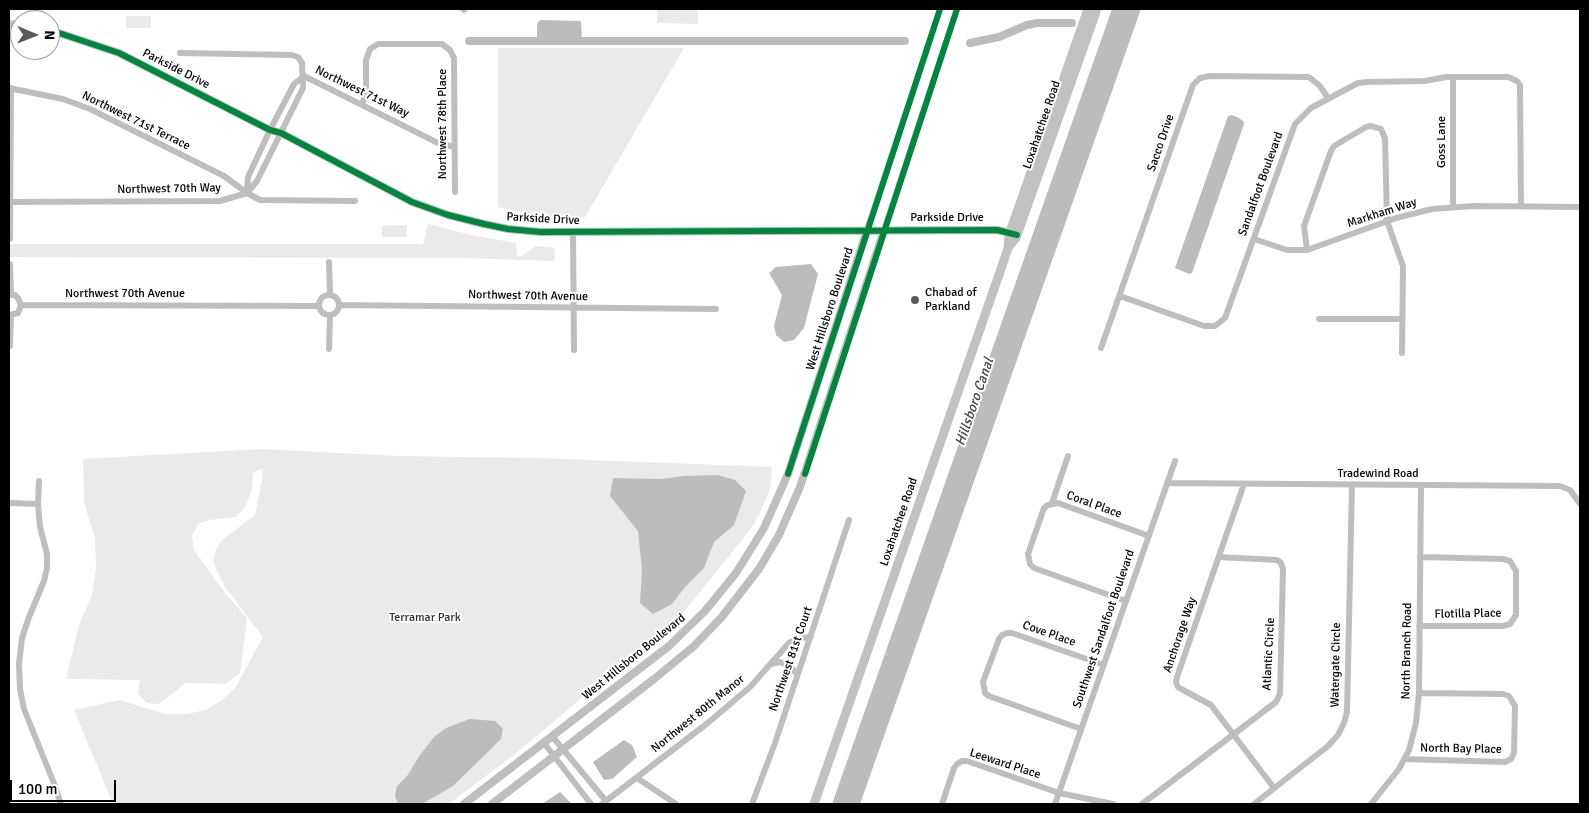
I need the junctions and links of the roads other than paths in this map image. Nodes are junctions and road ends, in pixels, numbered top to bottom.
1 (940, 9) edge
2 (957, 9) edge
3 (1088, 9) edge
4 (1097, 9) edge
5 (60, 33) edge
6 (180, 54) dead end
7 (304, 76) junction
8 (1453, 76) junction
9 (10, 88) edge
10 (290, 90) junction
11 (300, 95) junction
12 (1328, 98) junction
13 (362, 105) junction
14 (270, 130) junction
15 (281, 133) junction
16 (454, 147) junction
17 (252, 167) junction
18 (262, 172) junction
19 (454, 192) dead end
20 (247, 193) junction
21 (354, 201) dead end
22 (10, 202) junction
23 (1521, 206) junction
24 (1453, 207) junction
25 (1580, 207) edge
26 (1387, 221) junction
27 (867, 230) junction
28 (884, 230) junction
29 (573, 232) junction
30 (1013, 234) junction
31 (10, 239) edge
32 (1254, 239) junction
33 (1307, 250) junction
34 (329, 262) dead end
35 (10, 264) dead end
36 (330, 294) junction
37 (10, 295) edge
38 (1120, 296) junction
39 (339, 305) junction
40 (21, 306) junction
41 (318, 306) junction
42 (574, 308) junction
43 (716, 309) dead end
44 (10, 315) edge
45 (330, 316) junction
46 (1319, 318) dead end
47 (1402, 319) junction
48 (10, 346) dead end
49 (1100, 348) dead end
50 (329, 349) dead end
51 (574, 350) dead end
52 (1402, 352) dead end
53 (1068, 456) dead end
54 (1175, 461) dead end
55 (39, 481) dead end
56 (1168, 483) junction
57 (1244, 484) junction
58 (1352, 485) junction
59 (1420, 485) junction
60 (1052, 503) junction
61 (9, 504) edge
62 (38, 504) junction
63 (1580, 504) edge
64 (849, 520) dead end
65 (1149, 536) junction
66 (1219, 557) junction
67 (1420, 557) junction
68 (1126, 602) junction
69 (1419, 626) junction
70 (811, 637) junction
71 (771, 664) junction
72 (1104, 665) junction
73 (797, 674) junction
74 (1419, 693) junction
75 (1081, 729) junction
76 (1233, 734) junction
77 (552, 736) junction
78 (544, 743) junction
79 (563, 749) junction
80 (554, 756) junction
81 (1404, 759) junction
82 (637, 778) junction
83 (1274, 788) junction
84 (1059, 793) junction
85 (604, 803) edge
86 (61, 804) edge
87 (464, 804) edge
88 (492, 804) edge
89 (591, 804) edge
90 (676, 804) edge
91 (752, 804) edge
92 (814, 804) edge
93 (942, 804) edge
94 (1055, 804) edge
95 (1113, 804) edge
96 (1142, 804) edge
97 (1254, 804) edge
98 (1371, 804) edge

1 - 27 street, West Hillsboro Boulevard
2 - 28 street
3 - 30 main road, Loxahatchee Road
4 - 30 main road, Loxahatchee Road
5 - 14 street, Parkside Drive
6 - 7 street, Northwest 71st Way
7 - 10 street
7 - 11 street
7 - 13 street, Northwest 71st Way
8 - 12 street, Sandalfoot Boulevard
8 - 23 street, Sandalfoot Boulevard
8 - 24 street, Goss Lane
9 - 20 street, Northwest 71st Terrace
9 - 22 street
10 - 11 street
10 - 14 street
11 - 15 street
12 - 32 street, Sandalfoot Boulevard
12 - 38 street, Sacco Drive
13 - 16 street, Northwest 71st Way
13 - 16 street, Northwest 78th Place
14 - 15 street, Parkside Drive
14 - 17 street
15 - 18 street
15 - 29 street, Parkside Drive
16 - 19 street, Northwest 78th Place
17 - 18 street
17 - 20 street
18 - 20 street
20 - 21 street
20 - 22 street, Northwest 70th Way
22 - 31 street
23 - 24 street, Markham Way
23 - 25 street, Markham Way
24 - 26 street, Markham Way
26 - 33 street, Markham Way
26 - 33 street
26 - 47 street
27 - 28 street, Parkside Drive
27 - 29 street, Parkside Drive
27 - 77 street, West Hillsboro Boulevard
28 - 30 street, Parkside Drive
28 - 79 street
29 - 42 street
30 - 92 main road, Loxahatchee Road
32 - 33 street, Markham Way
32 - 38 street, Sandalfoot Boulevard
34 - 36 street
35 - 37 street
36 - 39 street
36 - 41 street
37 - 40 street
38 - 49 street, Sacco Drive
39 - 42 street, Northwest 70th Avenue
39 - 45 street
40 - 41 street, Northwest 70th Avenue
40 - 44 street
41 - 45 street
42 - 43 street, Northwest 70th Avenue
42 - 51 street
44 - 48 street
45 - 50 street
46 - 47 street
47 - 52 street
53 - 60 street
54 - 56 street, Southwest Sandalfoot Boulevard
55 - 62 street
56 - 57 street, Tradewind Road
56 - 65 street, Southwest Sandalfoot Boulevard
57 - 58 street, Tradewind Road
57 - 66 street, Anchorage Way
58 - 59 street, Tradewind Road
58 - 83 street, Watergate Circle
59 - 63 street, Tradewind Road
59 - 67 street, North Branch Road
60 - 65 street, Coral Place
60 - 68 street, Coral Place
61 - 62 street
62 - 86 street
64 - 70 street, Northwest 81st Court
65 - 68 street, Southwest Sandalfoot Boulevard
66 - 76 street, Anchorage Way
66 - 76 street, Atlantic Circle
67 - 69 street, North Branch Road
67 - 69 street, Flotilla Place
68 - 72 street, Southwest Sandalfoot Boulevard
69 - 74 street, North Branch Road
70 - 71 street, Northwest 80th Manor
70 - 73 street, Northwest 81st Court
71 - 73 street
71 - 82 street, Northwest 80th Manor
72 - 75 street, Southwest Sandalfoot Boulevard
72 - 75 street, Cove Place
73 - 91 street, Northwest 81st Court
74 - 81 street, North Branch Road
74 - 81 street, North Bay Place
75 - 84 street, Southwest Sandalfoot Boulevard
76 - 83 street, Anchorage Way
76 - 96 street, Atlantic Circle
77 - 78 street, West Hillsboro Boulevard
77 - 79 street
78 - 80 street
78 - 87 street, West Hillsboro Boulevard
79 - 80 street
79 - 85 street
80 - 88 street
80 - 89 street
81 - 98 street, North Branch Road
82 - 85 street, Northwest 80th Manor
82 - 90 street
83 - 97 street, Watergate Circle
84 - 93 street, Leeward Place
84 - 94 street, Southwest Sandalfoot Boulevard
84 - 95 street

